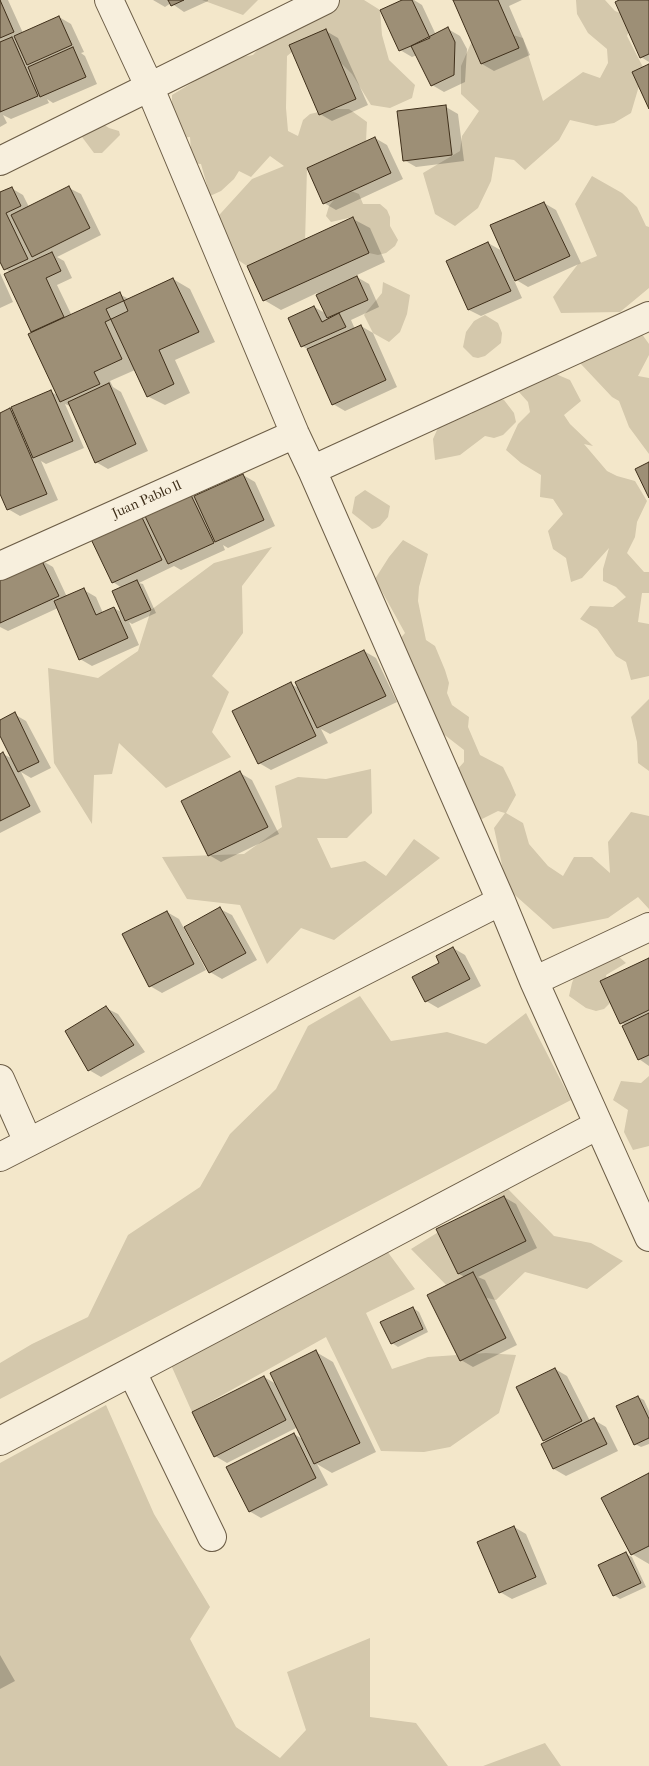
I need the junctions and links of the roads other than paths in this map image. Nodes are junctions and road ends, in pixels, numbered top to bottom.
1 (110, 0) edge
2 (324, 0) edge
3 (149, 86) junction
4 (0, 161) edge
5 (649, 316) edge
6 (295, 434) junction
7 (312, 470) junction
8 (0, 566) edge
9 (501, 901) junction
10 (649, 927) edge
11 (534, 982) junction
12 (0, 1079) edge
13 (598, 1125) junction
14 (28, 1142) junction
15 (0, 1157) edge
16 (649, 1237) edge
17 (132, 1372) junction
18 (0, 1441) edge
19 (212, 1537) dead end

1 - 3 street
2 - 3 street
3 - 4 street
3 - 6 street
5 - 7 street
6 - 7 street
6 - 8 street, Juan Pablo ll
7 - 9 street
9 - 11 street
9 - 14 street
10 - 11 street
11 - 13 street
12 - 14 street
13 - 16 street
13 - 17 street
14 - 15 street
17 - 18 street
17 - 19 street

